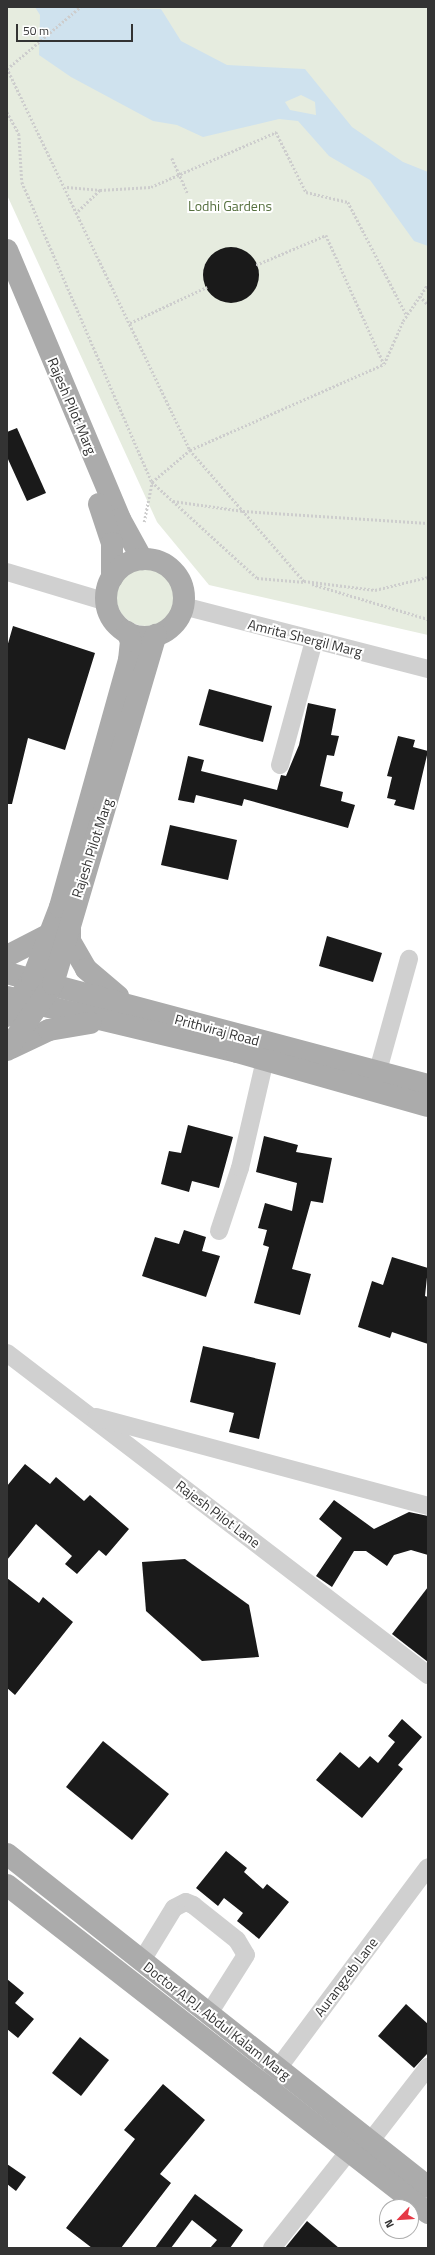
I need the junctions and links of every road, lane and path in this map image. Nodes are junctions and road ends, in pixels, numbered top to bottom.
1 (80, 7) edge
2 (7, 69) edge
3 (7, 112) edge
4 (172, 158) dead end
5 (179, 175) junction
6 (67, 187) junction
7 (100, 190) junction
8 (188, 194) dead end
9 (78, 211) junction
10 (7, 250) edge
11 (256, 265) dead end
12 (428, 284) edge
13 (7, 286) edge
14 (207, 287) dead end
15 (420, 296) junction
16 (428, 305) edge
17 (407, 316) junction
18 (130, 323) junction
19 (384, 364) junction
20 (190, 450) junction
21 (152, 482) junction
22 (172, 501) junction
23 (243, 511) junction
24 (428, 523) edge
25 (142, 530) dead end
26 (155, 559) junction
27 (7, 572) edge
28 (428, 576) edge
29 (112, 578) junction
30 (304, 581) junction
31 (107, 602) junction
32 (182, 606) junction
33 (428, 619) edge
34 (127, 632) junction
35 (156, 635) junction
36 (314, 641) junction
37 (428, 669) edge
38 (280, 765) dead end
39 (72, 913) junction
40 (50, 934) junction
41 (7, 956) edge
42 (409, 958) dead end
43 (7, 973) edge
44 (32, 980) junction
45 (53, 984) junction
46 (129, 1003) junction
47 (11, 1005) edge
48 (40, 1006) junction
49 (105, 1023) junction
50 (7, 1051) edge
51 (265, 1060) junction
52 (375, 1081) junction
53 (428, 1085) edge
54 (428, 1106) edge
55 (219, 1231) dead end
56 (7, 1353) edge
57 (88, 1414) junction
58 (428, 1506) edge
59 (428, 1675) edge
60 (7, 1854) edge
61 (428, 1867) edge
62 (7, 1885) edge
63 (141, 1962) junction
64 (208, 2015) junction
65 (428, 2067) edge
66 (271, 2078) junction
67 (360, 2150) junction
68 (428, 2187) edge
69 (428, 2213) edge
70 (272, 2248) edge

1 - 2 path
2 - 6 path
3 - 21 path
4 - 5 path
5 - 7 path
5 - 8 path
5 - 17 path
6 - 7 path
6 - 9 path
7 - 9 path
9 - 18 path
10 - 26 main road, Rajesh Pilot Marg
11 - 19 path
12 - 15 path
13 - 29 main road, Rajesh Pilot Marg
14 - 18 path
15 - 16 path
15 - 17 path
17 - 19 path
18 - 20 path
19 - 20 path
20 - 21 path
20 - 23 path
21 - 22 path
21 - 25 path
22 - 23 path
22 - 30 path
23 - 24 path
23 - 30 path
26 - 29 main road
26 - 32 main road
27 - 31 street
28 - 30 path
29 - 31 main road
30 - 33 path
31 - 34 main road
32 - 35 main road
32 - 36 street, Amrita Shergil Marg
34 - 35 main road
34 - 40 main road, Rajesh Pilot Marg
35 - 39 main road, Rajesh Pilot Marg
36 - 37 street, Amrita Shergil Marg
36 - 38 street
39 - 45 main road, Rajesh Pilot Marg
39 - 46 main road
40 - 41 main road
40 - 44 main road, Rajesh Pilot Marg
42 - 52 street
43 - 44 main road, Prithviraj Road
44 - 45 main road, Prithviraj Road
44 - 47 main road, Rajesh Pilot Marg
45 - 46 main road, Prithviraj Road
45 - 48 main road, Rajesh Pilot Marg
46 - 52 main road, Prithviraj Road
47 - 48 main road, Prithviraj Road
48 - 49 main road, Prithviraj Road
48 - 50 main road, Rajesh Pilot Marg
49 - 50 main road
49 - 51 main road, Prithviraj Road
51 - 52 main road, Prithviraj Road
51 - 55 street
52 - 53 main road, Prithviraj Road
52 - 54 main road, Prithviraj Road
56 - 57 street, Rajesh Pilot Lane
57 - 58 street
57 - 59 street, Rajesh Pilot Lane
60 - 63 main road, Doctor A.P.J. Abdul Kalam Marg
61 - 66 street, Aurangzeb Lane
62 - 66 main road, Doctor A.P.J. Abdul Kalam Marg
63 - 64 main road, Doctor A.P.J. Abdul Kalam Marg
63 - 64 street
64 - 66 main road, Doctor A.P.J. Abdul Kalam Marg
65 - 67 street
66 - 67 main road, Doctor A.P.J. Abdul Kalam Marg
67 - 68 main road, Doctor A.P.J. Abdul Kalam Marg
67 - 69 main road, Doctor A.P.J. Abdul Kalam Marg
67 - 70 street

